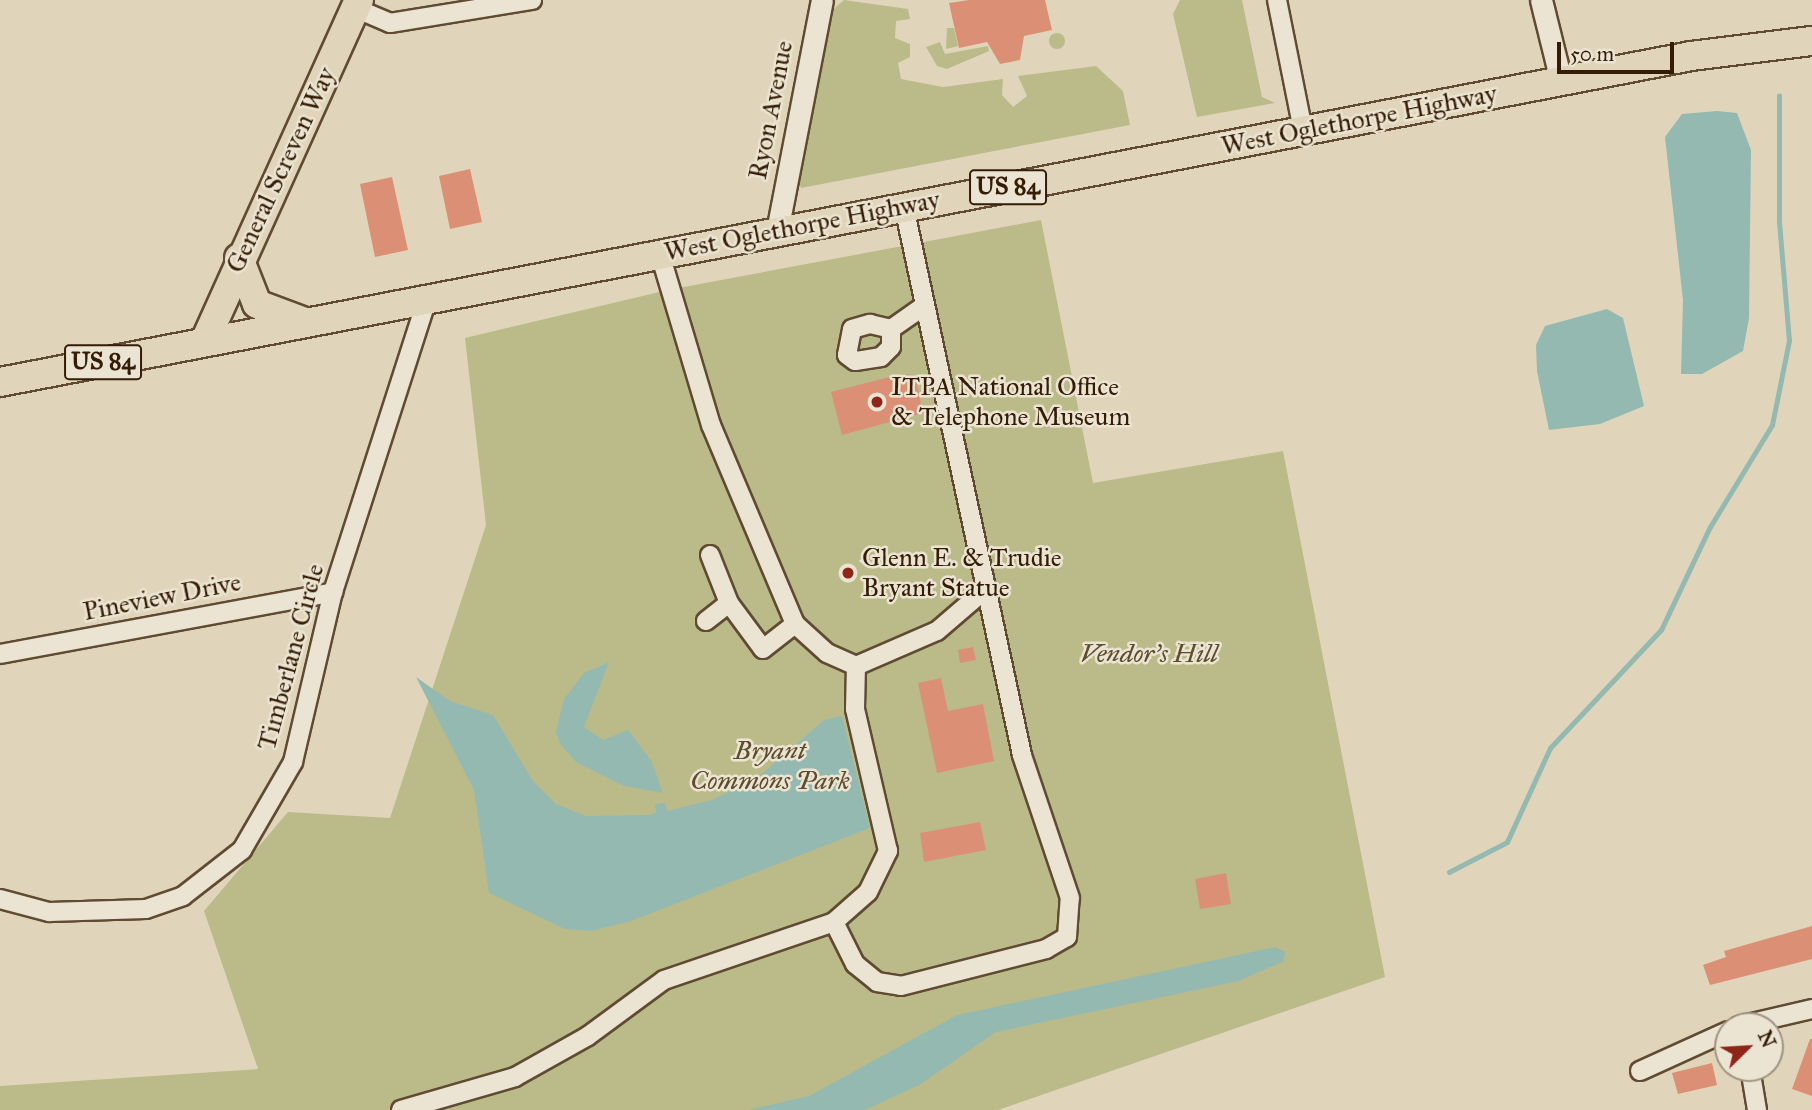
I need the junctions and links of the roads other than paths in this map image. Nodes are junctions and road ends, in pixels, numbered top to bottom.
1 (532, 0) edge
2 (822, 0) edge
3 (1277, 0) edge
4 (1541, 0) edge
5 (357, 4) edge
6 (1812, 41) edge
7 (1561, 81) junction
8 (1303, 130) junction
9 (904, 207) junction
10 (777, 231) junction
11 (660, 254) junction
12 (239, 258) junction
13 (427, 299) junction
14 (923, 307) junction
15 (304, 322) junction
16 (891, 329) dead end
17 (205, 341) junction
18 (0, 382) edge
19 (710, 555) dead end
20 (987, 589) junction
21 (333, 592) junction
22 (729, 603) junction
23 (706, 621) dead end
24 (795, 624) junction
25 (0, 654) edge
26 (856, 666) junction
27 (0, 899) edge
28 (834, 922) junction
29 (1812, 1009) edge
30 (1784, 1016) edge
31 (1714, 1038) edge
32 (1640, 1071) dead end
33 (1752, 1082) edge
34 (401, 1110) edge
35 (1757, 1110) edge

1 - 5 street
2 - 10 street, Ryon Avenue
3 - 8 street
4 - 7 street
5 - 12 main road, General Screven Way
6 - 7 main road, West Oglethorpe Highway / US 84
7 - 8 main road, West Oglethorpe Highway / US 84
8 - 9 main road, West Oglethorpe Highway / US 84
9 - 10 main road, West Oglethorpe Highway / US 84
9 - 14 street
10 - 11 main road, West Oglethorpe Highway / US 84
11 - 13 main road, West Oglethorpe Highway / US 84
11 - 24 street
12 - 15 main road
12 - 17 main road, General Screven Way
13 - 15 main road, West Oglethorpe Highway / US 84
13 - 21 street, Timberlane Circle
14 - 16 street
14 - 20 street
15 - 17 main road, West Oglethorpe Highway / US 84
17 - 18 main road, West Oglethorpe Highway / US 84
19 - 22 street
20 - 26 street
20 - 28 street
21 - 25 street, Pineview Drive
21 - 27 street, Timberlane Circle
22 - 23 street
22 - 24 street
24 - 26 street
26 - 28 street
28 - 34 street
29 - 30 street
31 - 32 street
33 - 35 street

